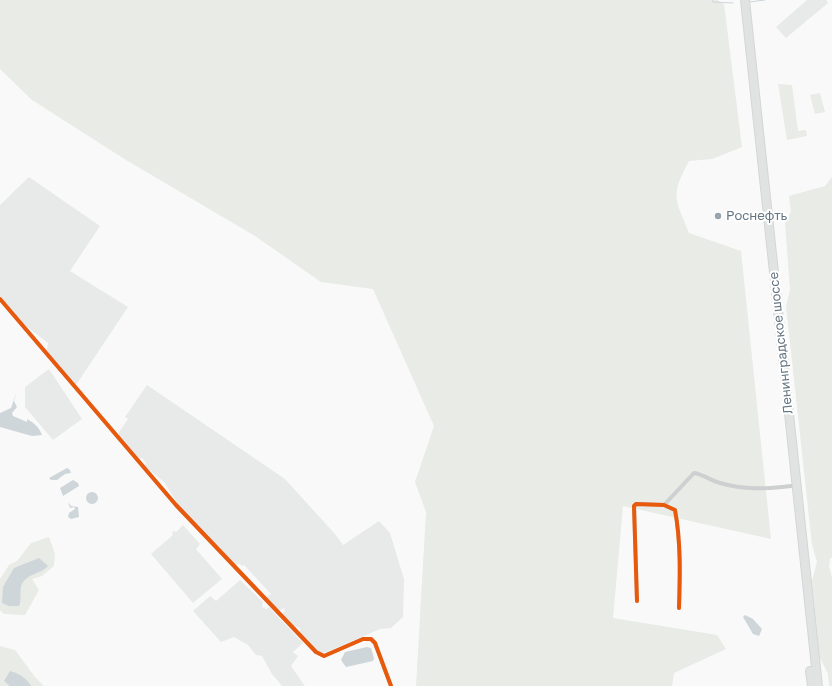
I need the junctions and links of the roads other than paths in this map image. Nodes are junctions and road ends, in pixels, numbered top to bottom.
1 (740, 0) edge
2 (745, 0) edge
3 (0, 299) edge
4 (791, 486) junction
5 (664, 505) junction
6 (637, 601) dead end
7 (679, 608) dead end
8 (391, 686) edge
9 (812, 686) edge
10 (818, 686) edge

1 - 4 highway, Ленинградское шоссе
2 - 10 highway, Ленинградское шоссе
3 - 8 street
4 - 5 street
4 - 9 highway, Ленинградское шоссе
5 - 6 street
5 - 7 street

